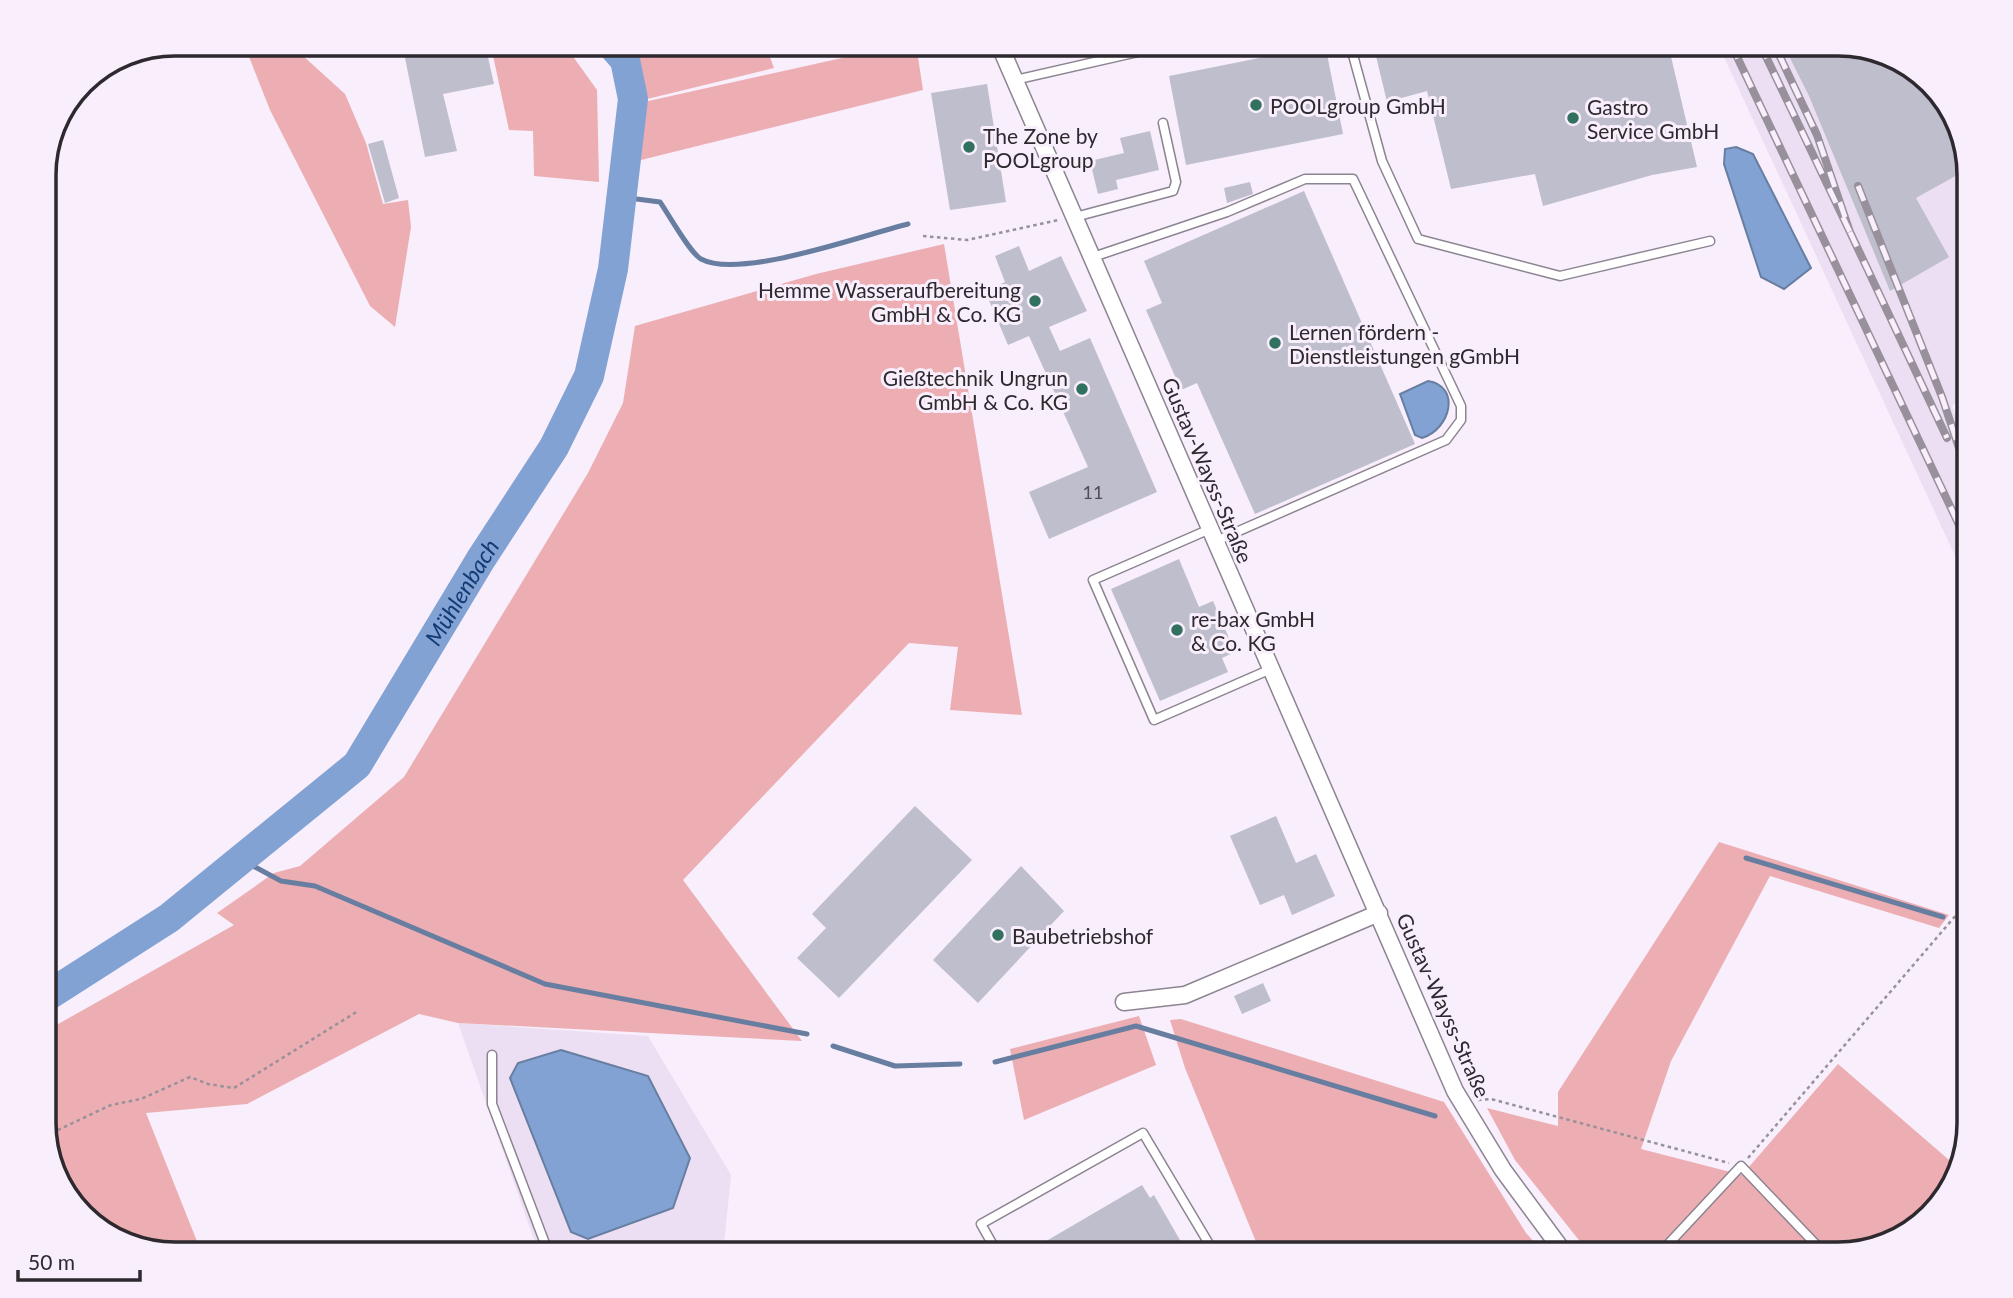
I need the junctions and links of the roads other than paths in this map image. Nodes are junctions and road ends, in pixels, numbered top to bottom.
1 (1004, 56) edge
2 (1120, 56) edge
3 (1353, 56) edge
4 (1015, 80) junction
5 (1163, 122) dead end
6 (1075, 217) junction
7 (1710, 241) dead end
8 (1093, 257) junction
9 (1213, 535) junction
10 (1271, 670) junction
11 (1379, 913) junction
12 (1124, 1002) dead end
13 (492, 1055) dead end
14 (544, 1242) edge
15 (991, 1242) edge
16 (1208, 1242) edge
17 (1556, 1242) edge
18 (1670, 1242) edge
19 (1814, 1242) edge

1 - 4 street, Gustav-Wayss-Straße
2 - 4 lane
3 - 7 lane
4 - 6 street, Gustav-Wayss-Straße
5 - 6 lane
6 - 8 street, Gustav-Wayss-Straße
8 - 9 street, Gustav-Wayss-Straße
8 - 9 lane
9 - 10 street, Gustav-Wayss-Straße
9 - 10 lane
10 - 11 street, Gustav-Wayss-Straße
11 - 12 street, Gustav-Wayss-Straße
11 - 17 street, Gustav-Wayss-Straße
13 - 14 lane
15 - 16 lane
18 - 19 lane

